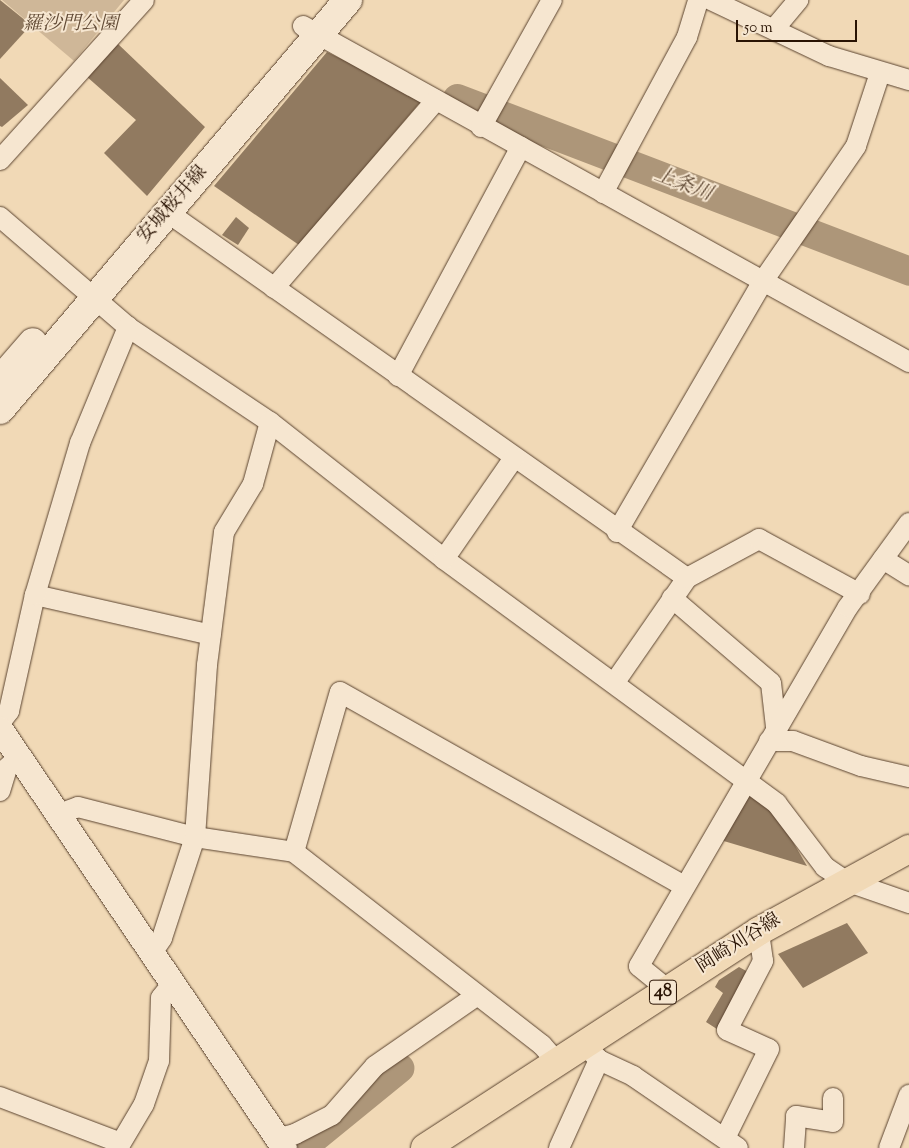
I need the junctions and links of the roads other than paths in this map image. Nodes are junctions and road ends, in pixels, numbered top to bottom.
1 (144, 0) edge
2 (325, 0) edge
3 (348, 0) edge
4 (552, 0) edge
5 (698, 0) edge
6 (711, 0) edge
7 (798, 0) edge
8 (774, 29) junction
9 (311, 30) junction
10 (880, 73) junction
11 (909, 80) edge
12 (436, 100) junction
13 (481, 127) junction
14 (521, 147) junction
15 (0, 160) edge
16 (603, 192) junction
17 (167, 212) junction
18 (0, 217) edge
19 (764, 281) junction
20 (274, 288) junction
21 (85, 294) junction
22 (128, 327) junction
23 (909, 362) edge
24 (398, 376) junction
25 (0, 380) edge
26 (0, 410) edge
27 (270, 422) junction
28 (514, 458) junction
29 (909, 524) edge
30 (617, 532) junction
31 (444, 559) junction
32 (883, 559) junction
33 (909, 575) edge
34 (687, 578) junction
35 (860, 594) junction
36 (35, 595) junction
37 (672, 598) junction
38 (211, 635) junction
39 (615, 682) junction
40 (0, 723) edge
41 (0, 729) edge
42 (772, 734) junction
43 (19, 757) junction
44 (909, 777) edge
45 (746, 780) junction
46 (0, 791) edge
47 (59, 814) junction
48 (195, 838) junction
49 (909, 849) edge
50 (294, 852) junction
51 (846, 881) junction
52 (683, 885) junction
53 (909, 903) edge
54 (759, 931) junction
55 (152, 953) junction
56 (172, 984) junction
57 (667, 989) junction
58 (476, 996) junction
59 (592, 1051) junction
60 (556, 1060) junction
61 (0, 1097) edge
62 (833, 1098) dead end
63 (907, 1108) edge
64 (280, 1143) edge
65 (731, 1143) edge
66 (120, 1146) edge
67 (425, 1148) edge
68 (559, 1148) edge
69 (794, 1148) edge
70 (889, 1148) edge

1 - 15 street
2 - 9 main road, 安城桜井線
3 - 9 main road, 安城桜井線
4 - 13 street
5 - 16 street
6 - 8 street
7 - 8 street
8 - 10 street
9 - 12 street
9 - 17 main road, 安城桜井線
9 - 21 main road, 安城桜井線
10 - 11 street
10 - 19 street
12 - 13 street
12 - 20 street
13 - 14 street
14 - 16 street
14 - 24 street
16 - 19 street
17 - 20 street
17 - 21 main road, 安城桜井線
18 - 21 street
19 - 23 street
19 - 30 street
20 - 24 street
21 - 22 street
21 - 25 main road, 安城桜井線
21 - 26 main road, 安城桜井線
22 - 27 street
22 - 36 street
24 - 28 street
27 - 31 street
27 - 38 street
28 - 30 street
28 - 31 street
29 - 32 street
30 - 34 street
31 - 39 street
32 - 33 street
32 - 35 street
34 - 35 street
34 - 37 street
35 - 42 street
36 - 38 street
36 - 40 street
37 - 39 street
37 - 42 street
38 - 48 street
39 - 45 street
41 - 43 street
42 - 44 street
42 - 45 street
43 - 46 street
43 - 47 street
45 - 51 street
45 - 52 street
47 - 48 street
47 - 55 street
48 - 50 street
48 - 55 street
49 - 51 main road, 岡崎刈谷線 / 48
50 - 52 street
50 - 58 street
51 - 53 street
51 - 54 main road, 岡崎刈谷線 / 48
52 - 57 street
54 - 57 main road, 岡崎刈谷線 / 48
54 - 65 street
55 - 56 street
56 - 64 street
56 - 66 street
57 - 59 main road, 岡崎刈谷線 / 48
58 - 60 street
58 - 64 street
59 - 60 main road, 岡崎刈谷線 / 48
59 - 65 street
59 - 68 street
60 - 67 main road, 岡崎刈谷線 / 48
61 - 66 street
62 - 69 street
63 - 70 street

